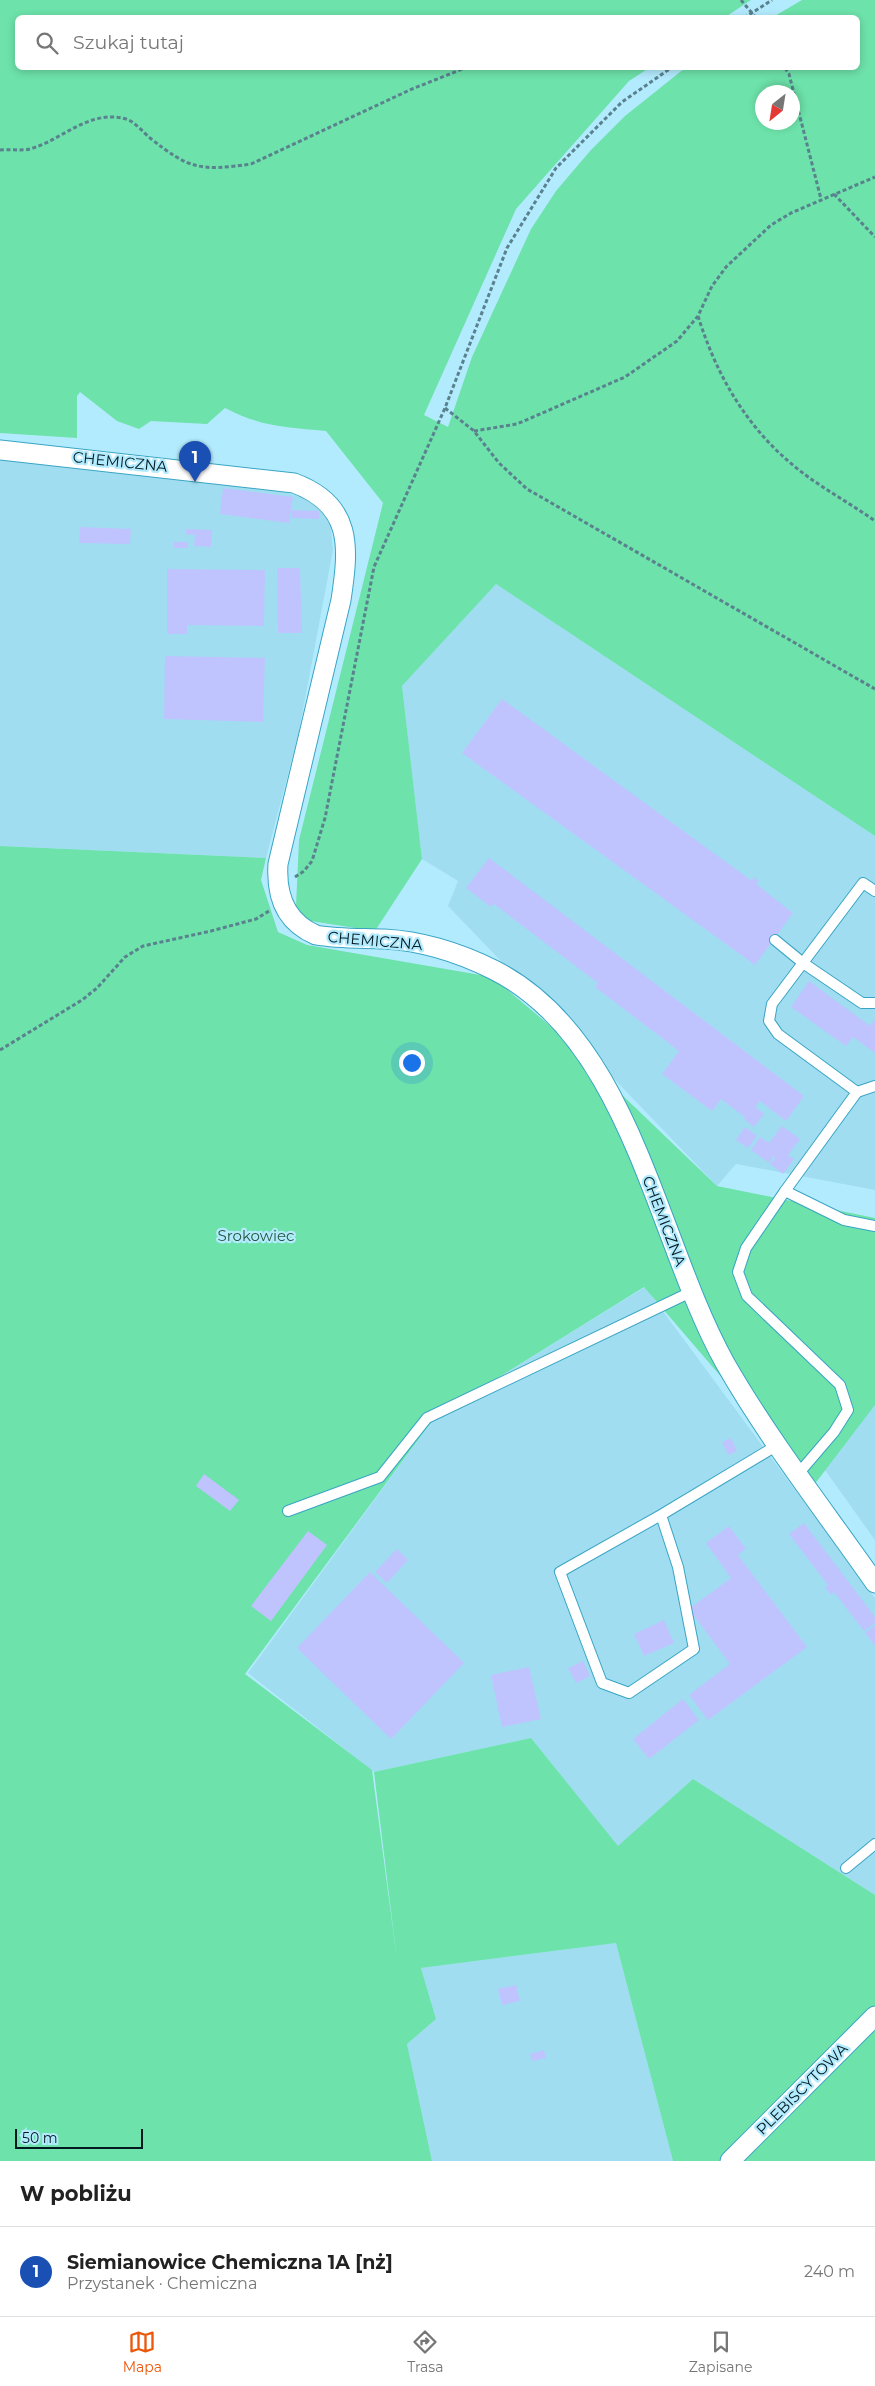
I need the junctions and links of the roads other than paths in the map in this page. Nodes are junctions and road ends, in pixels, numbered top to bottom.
1 (0, 450) edge
2 (875, 892) edge
3 (775, 940) dead end
4 (803, 963) junction
5 (875, 1003) edge
6 (875, 1086) edge
7 (857, 1092) junction
8 (785, 1191) junction
9 (875, 1226) edge
10 (691, 1292) junction
11 (776, 1446) junction
12 (798, 1474) junction
13 (288, 1510) dead end
14 (661, 1515) junction
15 (875, 1583) edge
16 (875, 1844) edge
17 (846, 1868) dead end
18 (875, 2016) edge
19 (730, 2161) edge

1 - 10 street, CHEMICZNA
2 - 4 lane
3 - 4 lane
4 - 5 lane
4 - 7 lane
6 - 7 lane
7 - 8 lane
8 - 9 lane
8 - 12 lane
10 - 11 street, CHEMICZNA
10 - 13 lane
11 - 12 street, CHEMICZNA
11 - 14 lane
12 - 15 street, CHEMICZNA
14 - 14 lane
16 - 17 lane
18 - 19 street, PLEBISCYTOWA

